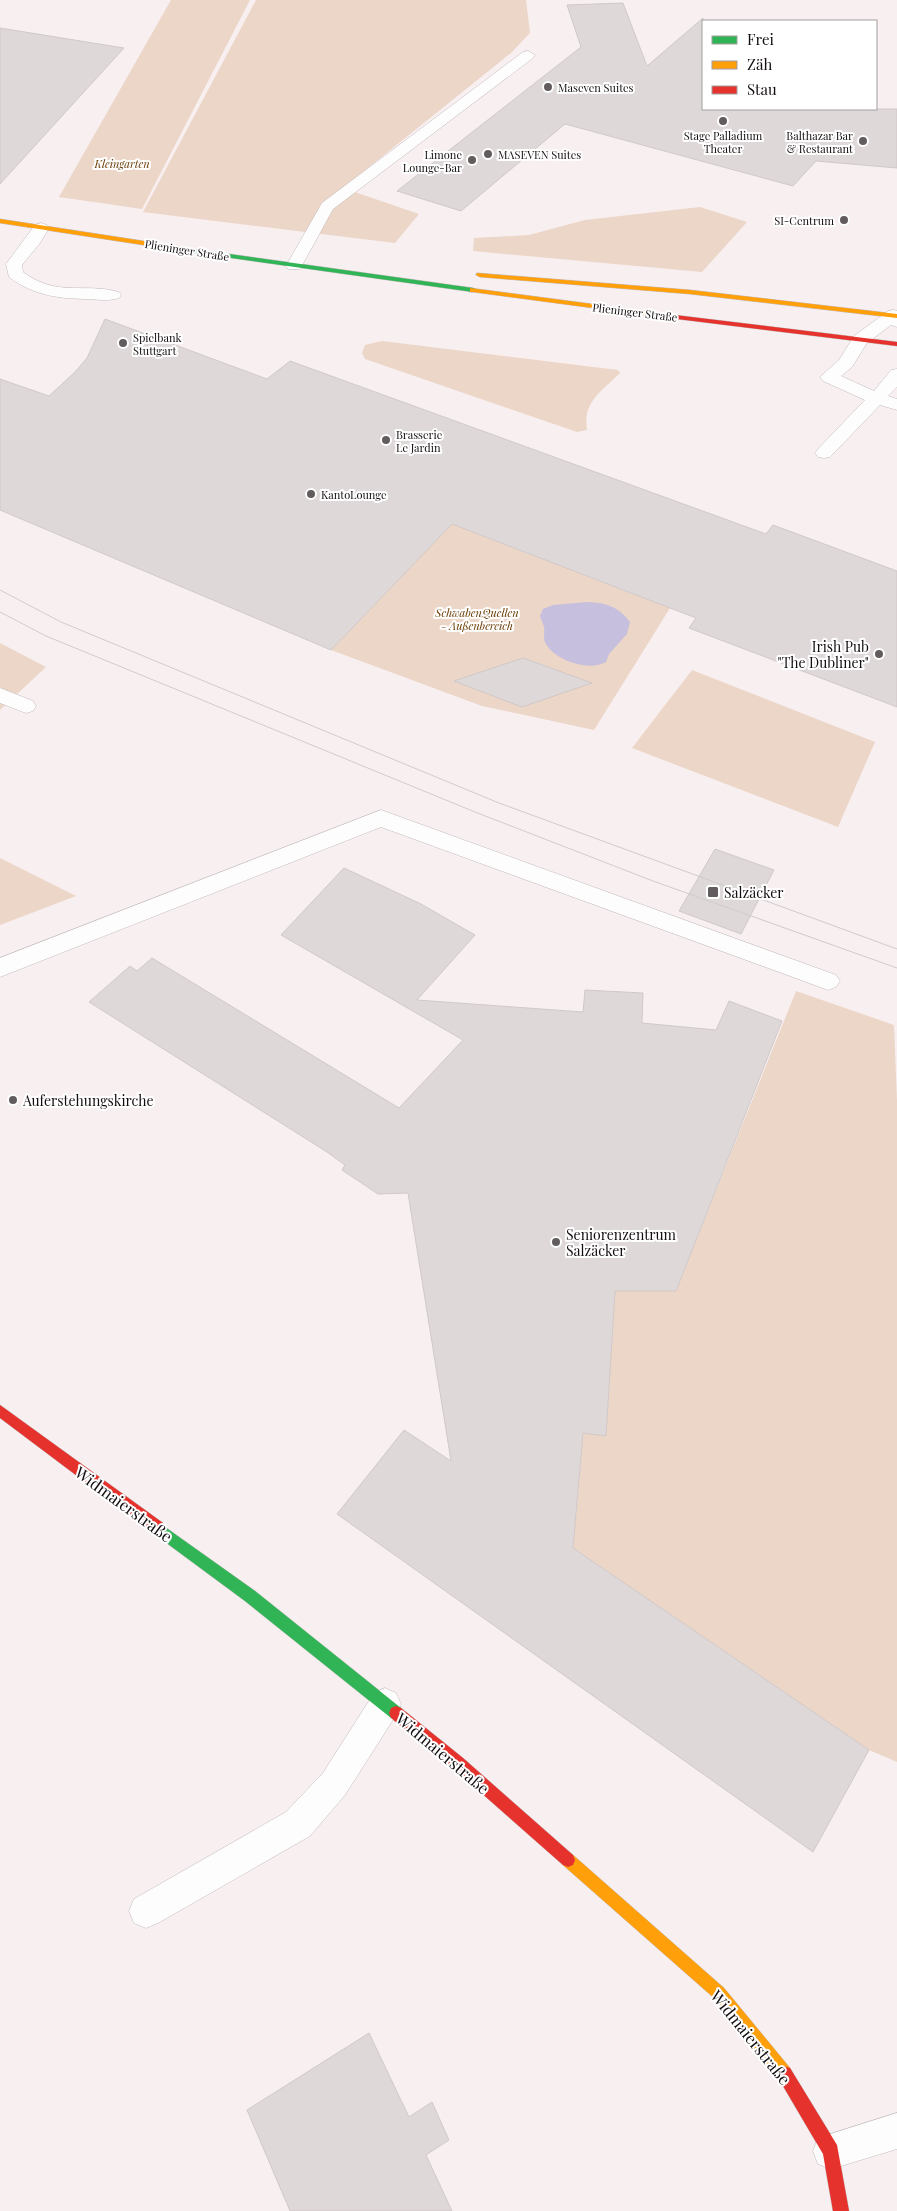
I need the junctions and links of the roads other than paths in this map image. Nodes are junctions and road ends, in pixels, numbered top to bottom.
1 (528, 55) dead end
2 (0, 221) edge
3 (41, 228) junction
4 (294, 266) junction
5 (374, 277) junction
6 (602, 284) junction
7 (113, 295) dead end
8 (594, 307) junction
9 (896, 318) edge
10 (860, 340) junction
11 (897, 344) edge
12 (897, 374) edge
13 (875, 398) junction
14 (897, 405) edge
15 (824, 452) dead end
16 (0, 695) edge
17 (26, 706) dead end
18 (0, 968) edge
19 (828, 981) dead end
20 (0, 1411) edge
21 (385, 1704) junction
22 (146, 1911) dead end
23 (897, 2131) edge
24 (831, 2151) junction
25 (841, 2211) edge

1 - 4 lane
2 - 3 main road, Plieninger Straße
3 - 4 main road, Plieninger Straße
3 - 7 lane
4 - 5 main road, Plieninger Straße
5 - 6 main road, Plieninger Straße
5 - 8 main road, Plieninger Straße
6 - 8 main road
6 - 9 main road, Plieninger Straße
8 - 10 main road, Plieninger Straße
9 - 10 lane
10 - 11 main road, Plieninger Straße
10 - 13 lane
12 - 13 lane
13 - 14 lane
13 - 15 lane
16 - 17 lane
18 - 19 lane
20 - 21 main road, Widmaierstraße
21 - 22 lane
21 - 24 main road, Widmaierstraße
23 - 24 lane
24 - 25 main road, Widmaierstraße

